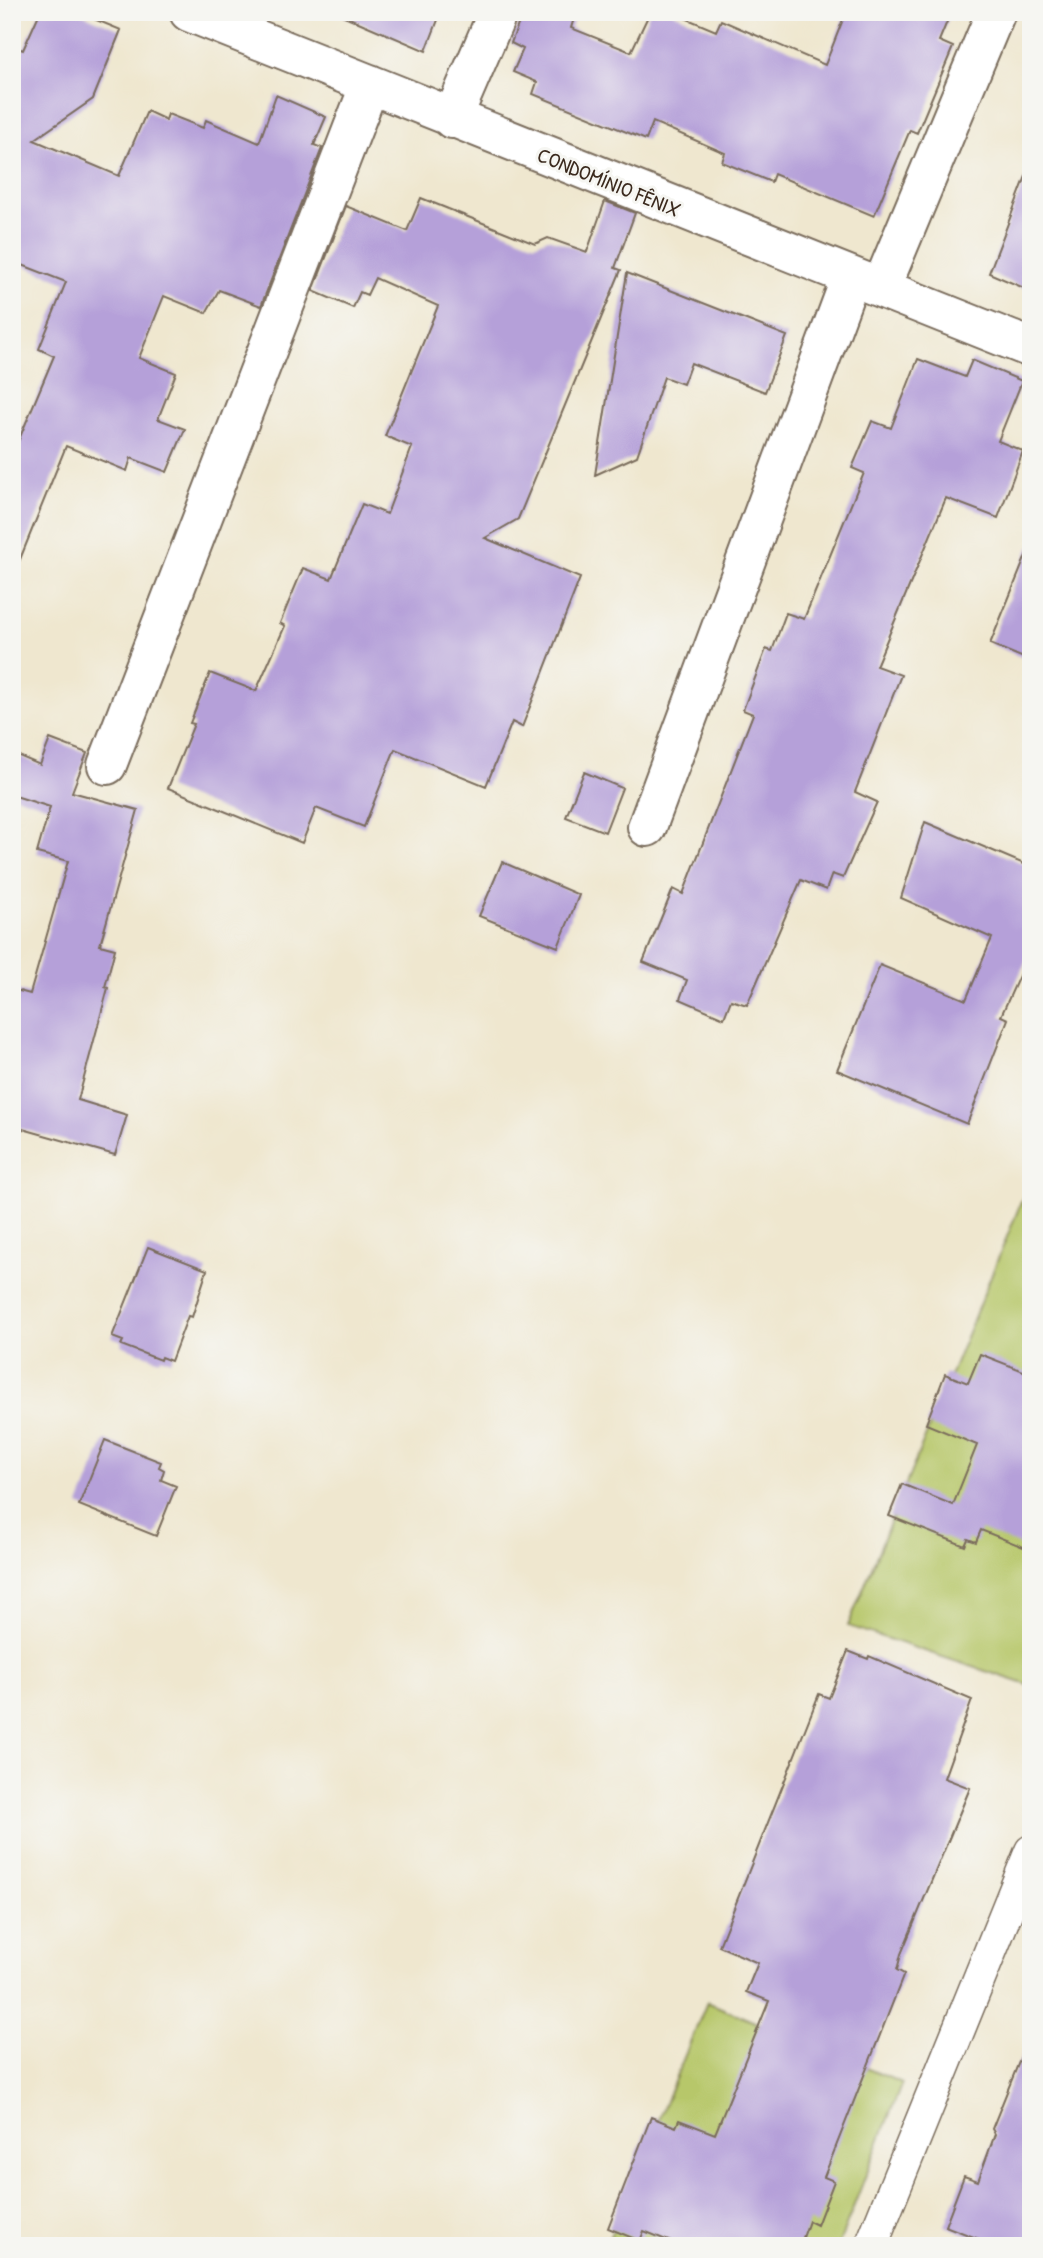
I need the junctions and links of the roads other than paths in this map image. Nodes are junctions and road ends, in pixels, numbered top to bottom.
1 (189, 12) edge
2 (498, 12) edge
3 (996, 12) edge
4 (370, 84) junction
5 (452, 119) junction
6 (866, 282) junction
7 (1031, 348) edge
8 (107, 765) dead end
9 (647, 827) dead end
10 (1031, 1851) edge
11 (871, 2246) edge

1 - 4 street, CONDOMÍNIO FÊNIX
2 - 5 street
3 - 6 street
4 - 5 street, CONDOMÍNIO FÊNIX
4 - 8 street
5 - 6 street, CONDOMÍNIO FÊNIX
6 - 7 street, CONDOMÍNIO FÊNIX
6 - 9 street
10 - 11 street

